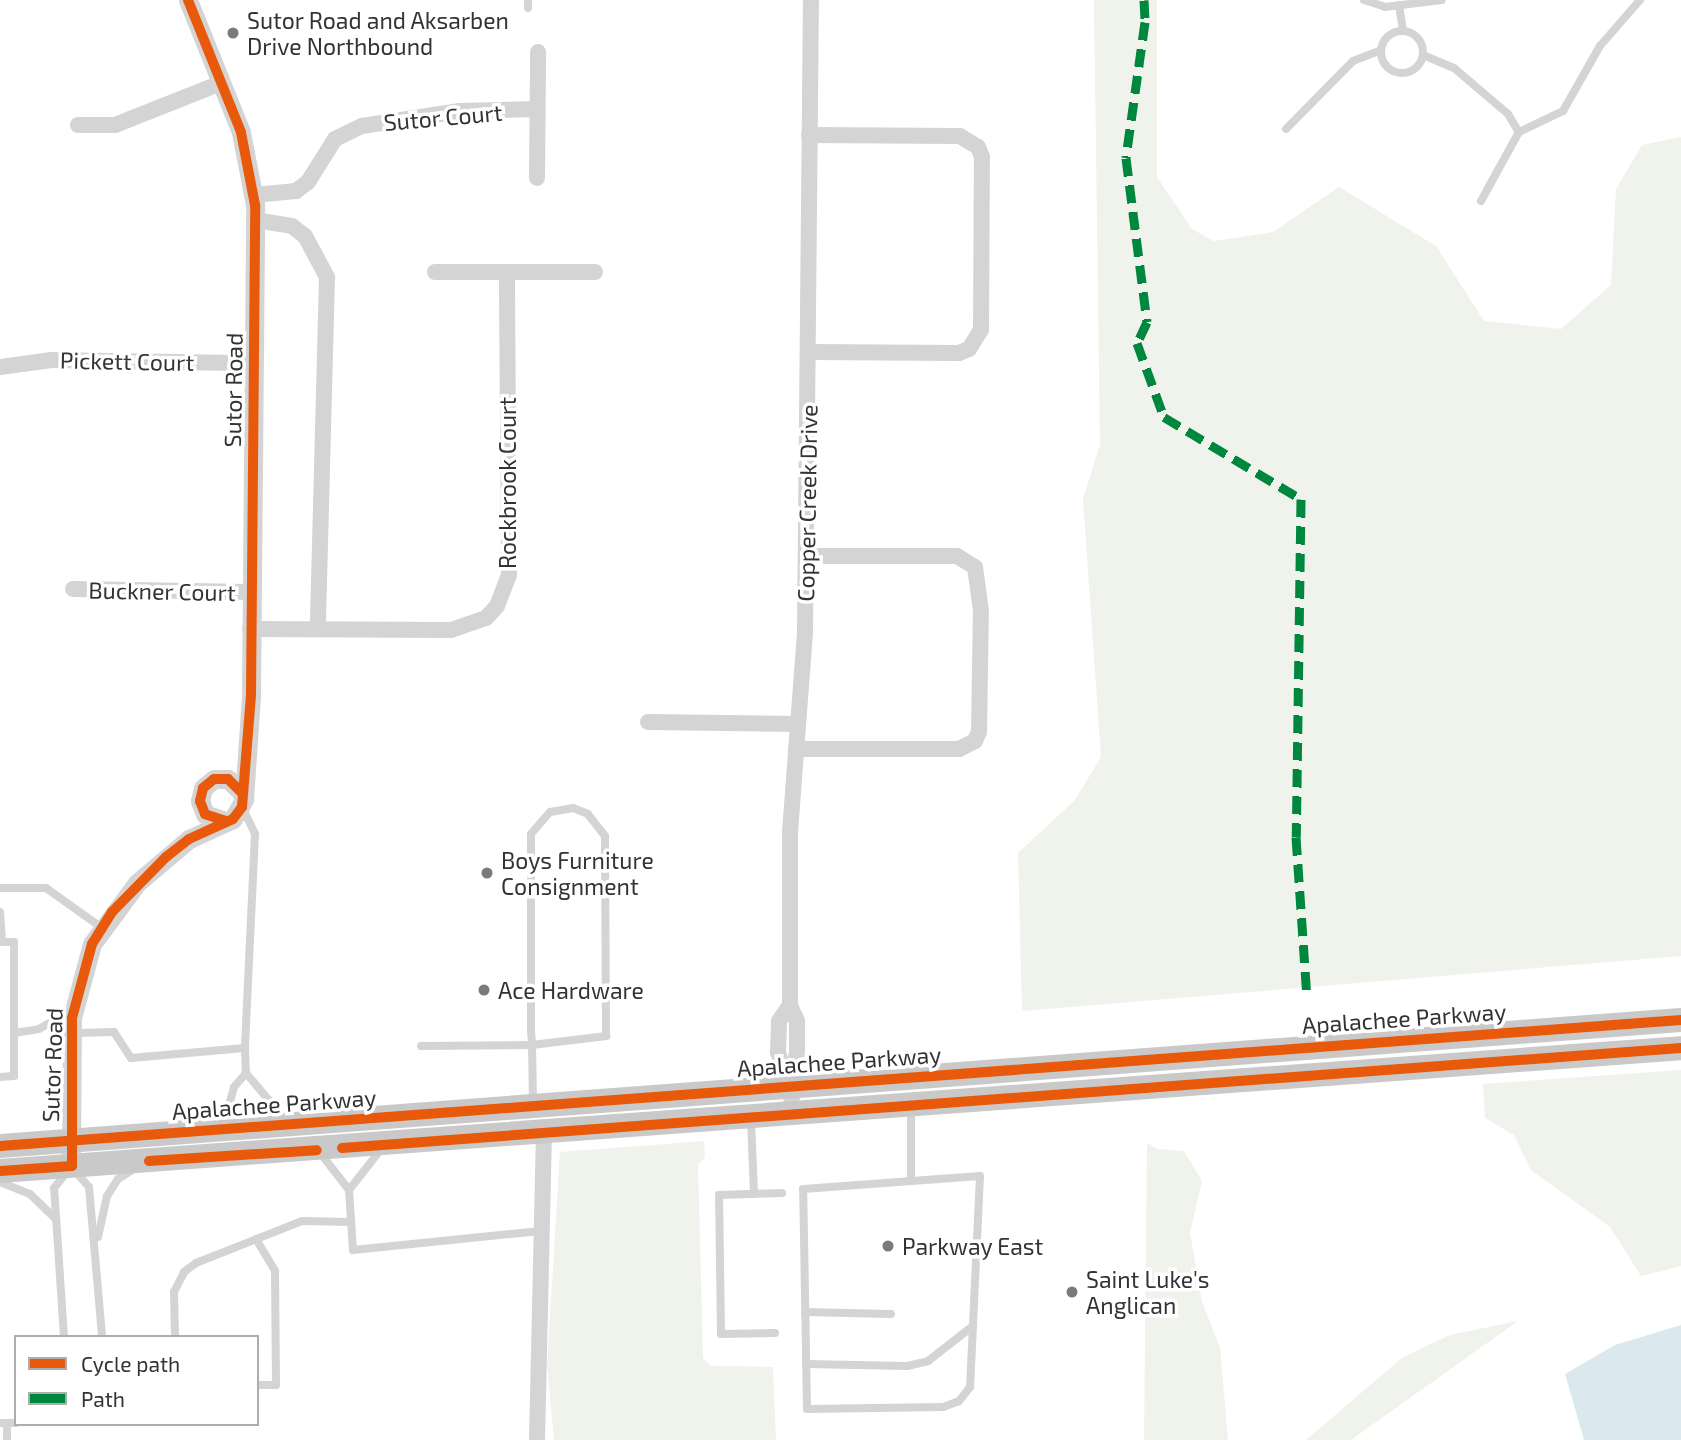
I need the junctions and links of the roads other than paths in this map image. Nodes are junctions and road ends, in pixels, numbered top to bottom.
1 (188, 0) edge
2 (811, 0) edge
3 (1364, 0) edge
4 (1442, 0) edge
5 (1640, 0) edge
6 (1399, 5) junction
7 (1402, 31) junction
8 (1381, 50) junction
9 (538, 52) dead end
10 (1423, 55) junction
11 (221, 83) junction
12 (537, 109) junction
13 (78, 125) dead end
14 (1286, 129) dead end
15 (1519, 132) junction
16 (809, 135) junction
17 (537, 178) dead end
18 (254, 195) junction
19 (1481, 201) dead end
20 (255, 220) junction
21 (435, 272) dead end
22 (507, 272) junction
23 (595, 272) dead end
24 (808, 352) junction
25 (254, 363) junction
26 (0, 367) edge
27 (807, 556) junction
28 (73, 589) dead end
29 (250, 592) junction
30 (318, 628) junction
31 (250, 629) junction
32 (648, 722) dead end
33 (798, 724) junction
34 (245, 749) junction
35 (796, 749) junction
36 (218, 779) junction
37 (242, 800) junction
38 (200, 801) junction
39 (226, 821) junction
40 (166, 857) junction
41 (0, 888) edge
42 (0, 912) edge
43 (102, 928) junction
44 (1, 942) edge
45 (73, 1011) junction
46 (1681, 1020) edge
47 (14, 1033) junction
48 (71, 1033) junction
49 (532, 1045) junction
50 (421, 1046) dead end
51 (1295, 1047) junction
52 (244, 1048) junction
53 (1681, 1048) edge
54 (246, 1073) junction
55 (1297, 1076) junction
56 (0, 1077) edge
57 (790, 1086) junction
58 (573, 1103) junction
59 (911, 1105) junction
60 (533, 1106) junction
61 (790, 1115) junction
62 (751, 1118) junction
63 (276, 1125) junction
64 (223, 1129) junction
65 (544, 1133) junction
66 (505, 1136) junction
67 (71, 1140) junction
68 (384, 1145) junction
69 (0, 1146) edge
70 (317, 1150) junction
71 (149, 1161) junction
72 (72, 1166) junction
73 (0, 1171) edge
74 (911, 1181) junction
75 (0, 1182) edge
76 (349, 1190) junction
77 (782, 1193) dead end
78 (754, 1194) junction
79 (55, 1217) junction
80 (351, 1222) junction
81 (541, 1231) junction
82 (256, 1239) junction
83 (96, 1247) junction
84 (805, 1312) junction
85 (891, 1314) dead end
86 (972, 1326) junction
87 (775, 1333) dead end
88 (64, 1335) edge
89 (102, 1335) edge
90 (174, 1335) edge
91 (806, 1364) junction
92 (259, 1385) edge
93 (8, 1423) edge
94 (7, 1440) edge
95 (537, 1440) edge

1 - 11 street, Sutor Road
2 - 16 street, Copper Creek Drive
3 - 6 lane
4 - 6 lane
5 - 15 lane
6 - 7 lane
7 - 8 lane
7 - 10 lane
8 - 10 lane
8 - 14 lane
9 - 12 street, Sutor Court
10 - 15 lane
11 - 13 street
11 - 18 street, Sutor Road
12 - 17 street, Sutor Court
12 - 18 street, Sutor Court
15 - 19 lane
16 - 24 street, Copper Creek Drive
16 - 24 street
18 - 20 street, Sutor Road
20 - 25 street, Sutor Road
20 - 30 street
21 - 22 street
22 - 23 street
22 - 30 street, Rockbrook Court
24 - 27 street, Copper Creek Drive
25 - 26 street, Pickett Court
25 - 29 street, Sutor Road
27 - 33 street, Copper Creek Drive
27 - 35 street
28 - 29 street, Buckner Court
29 - 31 street, Sutor Road
30 - 31 street, Rockbrook Court
31 - 34 street, Sutor Road
32 - 33 street
33 - 35 street, Copper Creek Drive
34 - 36 street
34 - 37 street, Sutor Road
35 - 57 street, Copper Creek Drive
36 - 37 street
36 - 38 street
37 - 39 street
37 - 52 lane, Sutor Road
38 - 39 street
38 - 40 street, Sutor Road
39 - 40 street, Sutor Road
40 - 43 street, Sutor Road
41 - 43 lane
42 - 44 lane
43 - 45 street, Sutor Road
44 - 47 lane
45 - 47 lane
45 - 48 street, Sutor Road
46 - 51 main road, Apalachee Parkway
47 - 56 lane
48 - 52 lane
48 - 67 street, Sutor Road
49 - 49 lane
49 - 50 lane
49 - 60 lane
51 - 55 main road
51 - 57 main road, Apalachee Parkway
52 - 54 lane, Sutor Road
53 - 55 main road
54 - 63 lane
54 - 64 lane
55 - 59 main road
57 - 58 main road, Apalachee Parkway
57 - 61 street, Copper Creek Drive
58 - 60 main road, Apalachee Parkway
58 - 65 main road
59 - 61 main road
59 - 74 lane
60 - 63 main road, Apalachee Parkway
60 - 66 main road
61 - 62 main road
62 - 65 main road
62 - 78 lane
63 - 64 main road, Apalachee Parkway
64 - 67 main road, Apalachee Parkway
65 - 66 main road
65 - 81 street
66 - 68 main road
67 - 69 main road, Apalachee Parkway
67 - 72 street, Sutor Road
68 - 70 main road
68 - 76 lane
70 - 71 main road
70 - 76 lane
71 - 72 main road
71 - 83 lane
72 - 73 main road
72 - 79 lane
72 - 83 lane
74 - 84 lane
74 - 86 lane
75 - 79 lane
76 - 80 lane
77 - 78 lane
78 - 87 lane
79 - 88 lane
80 - 81 lane
80 - 82 lane
81 - 95 street
82 - 90 lane
82 - 92 lane
83 - 89 lane
84 - 85 lane
84 - 91 lane
86 - 91 lane
86 - 91 lane
93 - 94 lane

